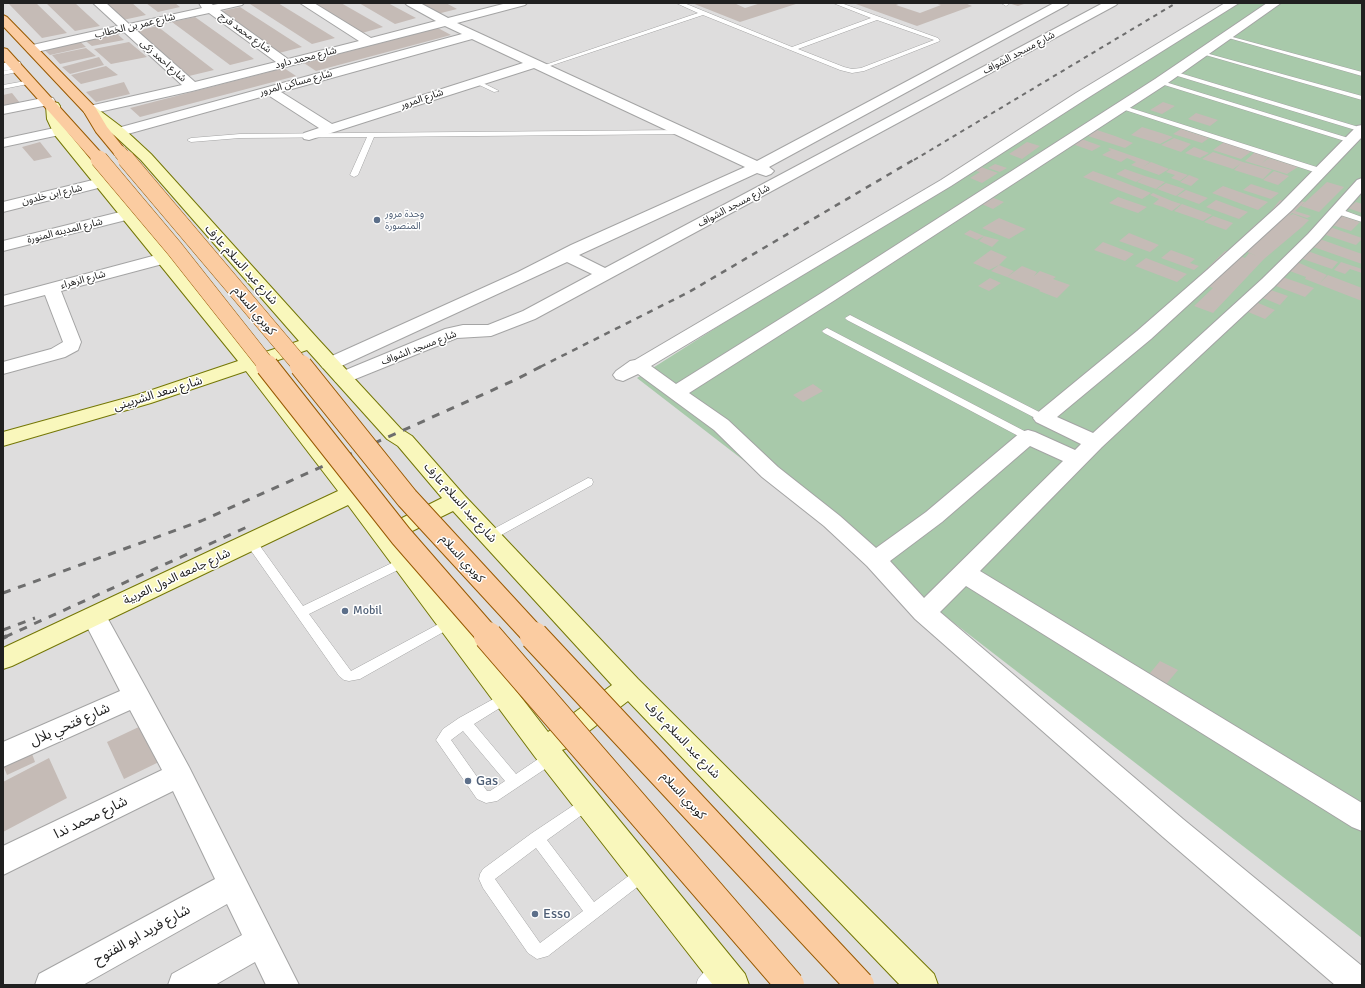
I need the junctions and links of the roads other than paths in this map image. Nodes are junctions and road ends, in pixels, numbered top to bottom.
1 (99, 3) edge
2 (238, 3) edge
3 (306, 3) edge
4 (411, 3) edge
5 (679, 3) edge
6 (836, 3) edge
7 (1063, 3) edge
8 (1112, 3) edge
9 (1233, 3) edge
10 (1275, 3) edge
11 (516, 4) edge
12 (207, 6) edge
13 (703, 13) junction
14 (876, 18) junction
15 (3, 19) edge
16 (446, 22) junction
17 (127, 28) junction
18 (473, 35) junction
19 (1227, 36) junction
20 (368, 42) junction
21 (32, 49) junction
22 (792, 49) junction
23 (3, 52) edge
24 (1204, 52) junction
25 (289, 62) junction
26 (538, 65) junction
27 (13, 68) edge
28 (3, 73) edge
29 (1173, 73) junction
30 (1362, 74) edge
31 (314, 78) junction
32 (31, 82) junction
33 (478, 82) junction
34 (1160, 82) junction
35 (3, 87) edge
36 (192, 87) junction
37 (269, 90) junction
38 (496, 91) dead end
39 (1362, 98) edge
40 (50, 104) junction
41 (1121, 107) junction
42 (3, 110) edge
43 (90, 110) junction
44 (330, 129) junction
45 (59, 131) junction
46 (683, 132) junction
47 (371, 135) junction
48 (309, 136) junction
49 (1359, 136) edge
50 (190, 140) dead end
51 (3, 142) edge
52 (146, 157) junction
53 (106, 159) junction
54 (757, 167) junction
55 (1320, 171) junction
56 (354, 175) dead end
57 (784, 179) junction
58 (1361, 185) edge
59 (3, 207) edge
60 (1337, 211) junction
61 (128, 215) junction
62 (1362, 220) edge
63 (3, 246) edge
64 (567, 255) junction
65 (164, 258) junction
66 (606, 275) junction
67 (51, 288) junction
68 (3, 301) edge
69 (850, 318) dead end
70 (827, 332) dead end
71 (311, 343) junction
72 (250, 364) junction
73 (3, 368) edge
74 (337, 371) junction
75 (675, 393) junction
76 (1043, 418) junction
77 (1028, 437) junction
78 (3, 439) edge
79 (1095, 442) junction
80 (1078, 460) junction
81 (588, 482) dead end
82 (352, 494) junction
83 (456, 500) junction
84 (384, 536) junction
85 (490, 536) junction
86 (251, 542) junction
87 (875, 560) junction
88 (404, 562) junction
89 (964, 574) junction
90 (301, 612) junction
91 (924, 613) junction
92 (94, 616) junction
93 (450, 623) junction
94 (3, 659) edge
95 (629, 686) junction
96 (137, 695) junction
97 (506, 697) junction
98 (464, 722) junction
99 (548, 753) junction
100 (3, 755) edge
101 (179, 775) junction
102 (514, 782) junction
103 (588, 802) junction
104 (1362, 818) edge
105 (537, 838) junction
106 (3, 861) edge
107 (644, 873) junction
108 (233, 885) junction
109 (593, 912) junction
110 (262, 941) junction
111 (726, 976) edge
112 (51, 985) edge
113 (184, 985) edge
114 (284, 985) edge
115 (704, 985) edge
116 (790, 985) edge
117 (860, 985) edge
118 (922, 985) edge
119 (1360, 985) edge

1 - 17 street, شارع احمد زكى
2 - 12 street, شارع عمر بن الخطاب
3 - 20 street
4 - 16 street
5 - 13 lane
6 - 14 lane
7 - 54 street
8 - 57 street, شارع مسجد الشواف
9 - 75 street
10 - 19 street
11 - 16 street, شارع محمد داود
12 - 17 street, شارع عمر بن الخطاب
12 - 25 street, شارع محمد فرج
13 - 22 lane
13 - 26 lane
14 - 22 lane
14 - 22 lane
15 - 21 main road, شارع عبد السلام عارف
16 - 18 street
16 - 20 street, شارع محمد داود
17 - 21 street, شارع عمر بن الخطاب
17 - 36 street, شارع احمد زكى
18 - 26 street
18 - 31 street, شارع مساكن المرور
19 - 24 street
19 - 30 lane
20 - 25 street, شارع محمد داود
21 - 43 main road, شارع عبد السلام عارف
23 - 27 main road
24 - 29 street
24 - 39 lane
25 - 31 street, شارع محمد فرج
25 - 36 street, شارع محمد داود
26 - 33 street, شارع المرور
26 - 46 street
27 - 28 lane
27 - 32 main road
29 - 34 street
29 - 49 lane
31 - 37 street, شارع مساكن المرور
32 - 35 lane
32 - 40 main road
33 - 38 lane
33 - 44 street, شارع المرور
34 - 41 street
34 - 49 lane
36 - 43 street, شارع محمد داود
37 - 44 street
37 - 53 street, شارع مساكن المرور
40 - 42 street
40 - 45 main road, شارع عبد السلام عارف
40 - 53 main road, كوبري السلام
41 - 55 lane
41 - 75 street
43 - 53 main road, شارع عبد السلام عارف
44 - 48 street, شارع المرور
45 - 51 street
45 - 53 main road, شارع عبد السلام عارف
46 - 47 lane
46 - 54 street
47 - 48 lane
47 - 56 lane
48 - 50 lane
49 - 55 street
52 - 53 main road, شارع عبد السلام عارف
52 - 53 main road
52 - 71 main road, شارع عبد السلام عارف
53 - 59 street, شارع ابن خلدون
53 - 61 main road, شارع عبد السلام عارف
53 - 116 main road, كوبري السلام, bridge
53 - 117 main road, كوبري السلام, bridge
54 - 57 street
54 - 64 street
55 - 76 street
57 - 66 street, شارع مسجد الشواف
58 - 60 street
60 - 62 lane
60 - 79 street
61 - 63 street, شارع المدينه المنورة
61 - 65 main road, شارع عبد السلام عارف
64 - 66 street
64 - 74 street
65 - 67 street, شارع الزهراء
65 - 72 main road, شارع عبد السلام عارف
66 - 74 street, شارع مسجد الشواف
67 - 68 street, شارع الزهراء
67 - 73 street
69 - 76 lane
70 - 77 lane
71 - 72 main road, شارع سعد الشربينى
71 - 74 main road, شارع عبد السلام عارف
72 - 78 main road, شارع سعد الشربينى
72 - 82 main road, شارع عبد السلام عارف
74 - 83 main road, شارع عبد السلام عارف
75 - 87 street
76 - 79 street
77 - 80 street
77 - 87 street
79 - 80 street
80 - 89 street
81 - 85 lane
82 - 84 main road, شارع عبد السلام عارف
82 - 86 main road, شارع جامعه الدول العربية
83 - 84 main road
83 - 85 main road, شارع عبد السلام عارف
84 - 88 main road, شارع عبد السلام عارف
85 - 95 main road, شارع عبد السلام عارف
86 - 90 lane
86 - 92 main road, شارع جامعه الدول العربية
87 - 91 street
88 - 90 lane
88 - 93 main road, شارع عبد السلام عارف
89 - 91 street
89 - 104 street
90 - 93 lane
91 - 119 street
92 - 94 main road, شارع جامعه الدول العربية
92 - 96 street
93 - 97 main road, شارع عبد السلام عارف
95 - 99 main road
95 - 118 main road, شارع عبد السلام عارف
96 - 100 street, شارع فتحي بلال
96 - 101 street
97 - 98 lane
97 - 99 main road, شارع عبد السلام عارف
98 - 102 lane
98 - 102 lane
99 - 102 lane
99 - 103 main road, شارع عبد السلام عارف
101 - 106 street, شارع محمد ندا
101 - 108 street
103 - 105 lane
103 - 107 main road, شارع عبد السلام عارف
105 - 109 lane
105 - 109 lane
107 - 109 lane
107 - 111 main road, شارع عبد السلام عارف
108 - 110 street
108 - 112 street, شارع فريد ابو الفتوح
110 - 113 street
110 - 114 street
111 - 115 lane

